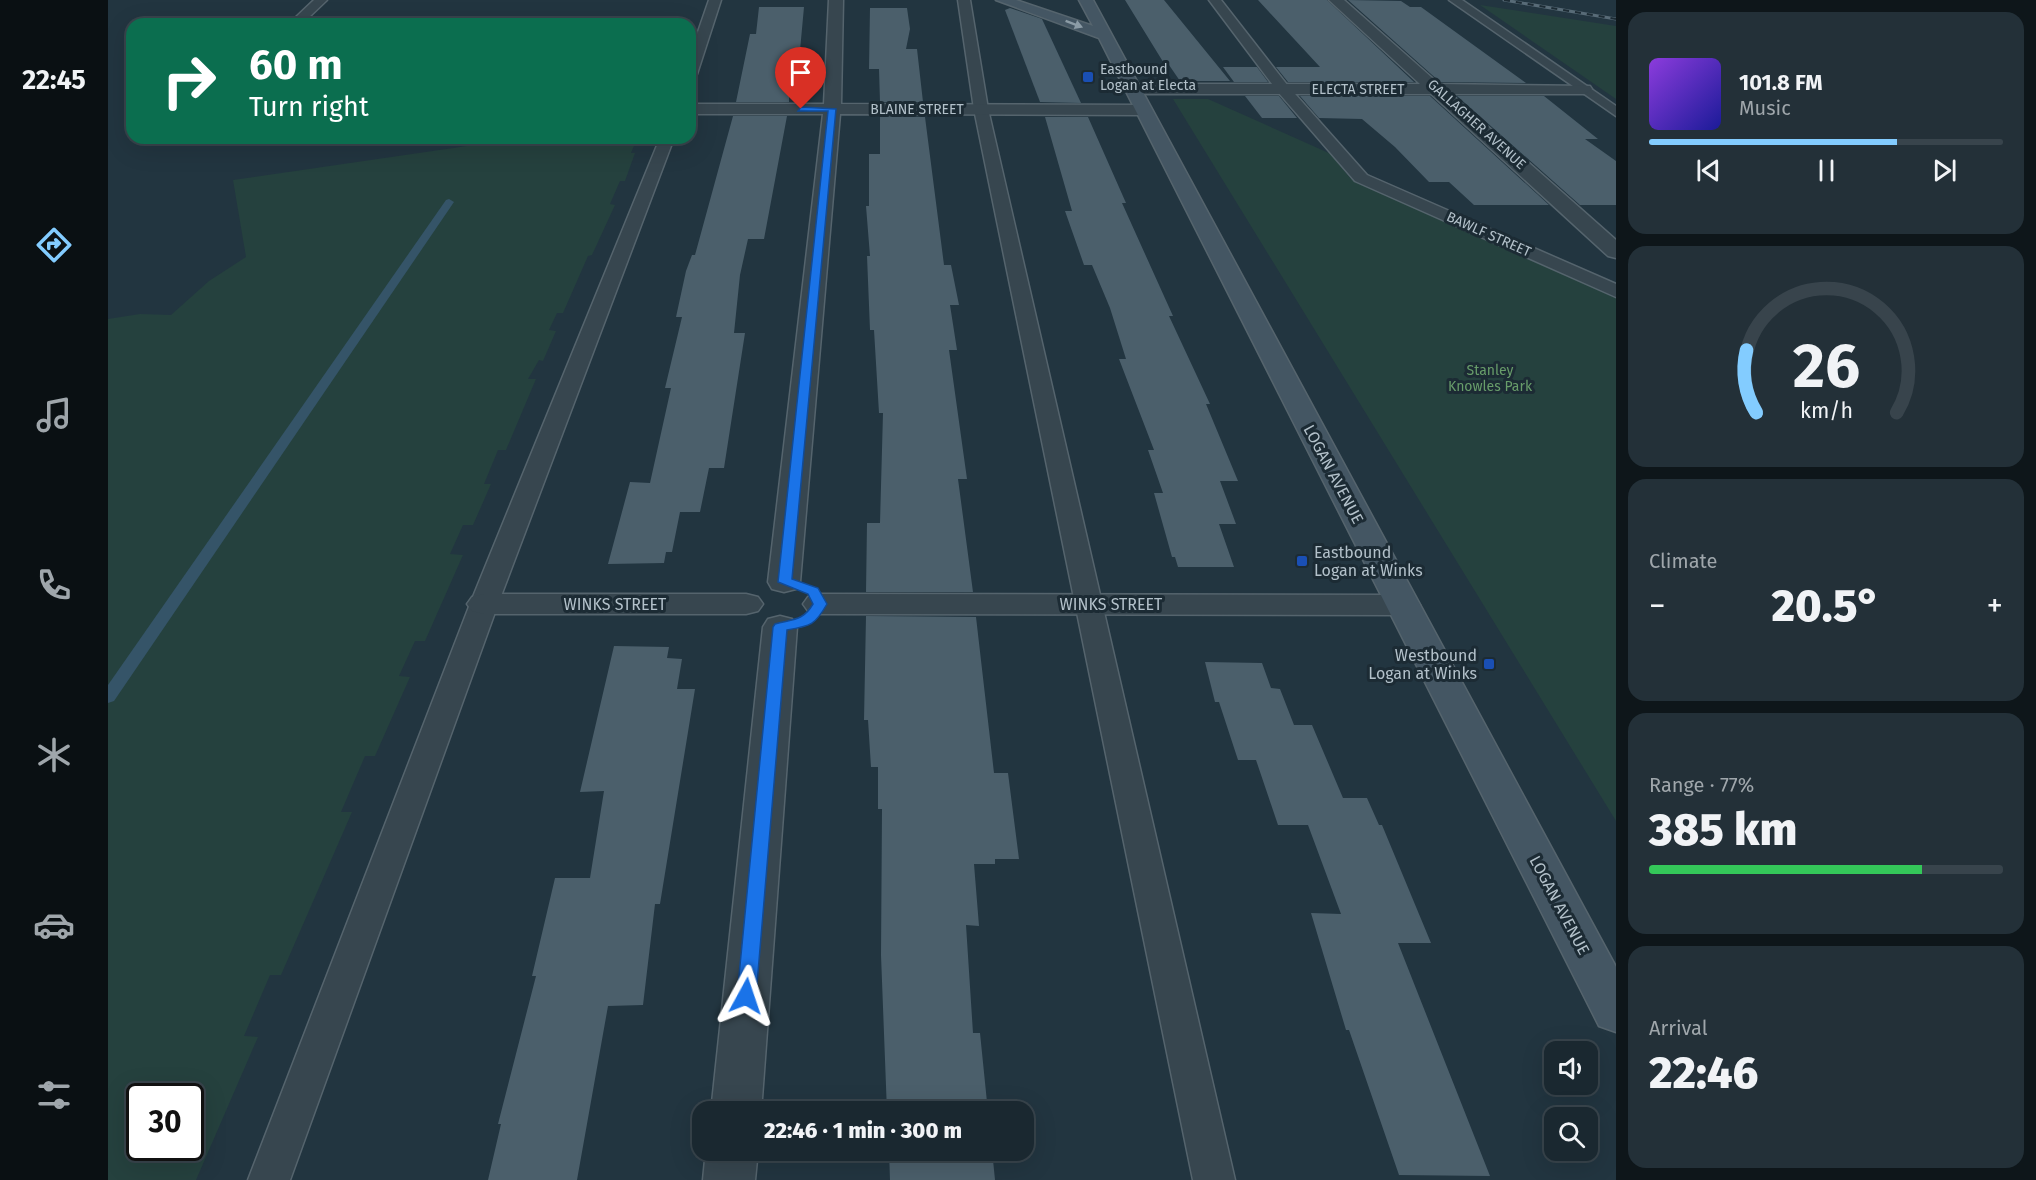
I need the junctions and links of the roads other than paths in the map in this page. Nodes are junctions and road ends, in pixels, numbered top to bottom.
1 (321, 0) edge
2 (715, 0) edge
3 (836, 0) edge
4 (964, 0) edge
5 (1003, 0) edge
6 (1013, 0) edge
7 (1215, 0) edge
8 (1336, 0) edge
9 (1455, 0) edge
10 (1088, 4) edge
11 (301, 18) edge
12 (1104, 35) junction
13 (696, 56) edge
14 (1283, 89) junction
15 (1438, 89) junction
16 (1584, 89) junction
17 (1138, 99) junction
18 (696, 109) edge
19 (832, 109) junction
20 (981, 109) junction
21 (1616, 112) edge
22 (665, 144) edge
23 (1616, 251) edge
24 (1616, 291) edge
25 (784, 582) junction
26 (484, 604) junction
27 (746, 604) junction
28 (820, 604) junction
29 (1087, 604) junction
30 (1403, 605) junction
31 (780, 627) junction
32 (1616, 1012) edge
33 (737, 1101) edge
34 (731, 1161) edge
35 (269, 1180) edge
36 (729, 1180) edge
37 (1214, 1180) edge

1 - 11 lane
2 - 13 lane
3 - 19 street
4 - 20 lane
5 -> 12 main road
6 - 10 main road
7 - 14 lane
8 - 15 street, GALLAGHER AVENUE
9 - 16 lane
10 - 12 main road, LOGAN AVENUE
12 - 17 main road, LOGAN AVENUE
14 - 15 street, ELECTA STREET
14 - 17 street, ELECTA STREET
14 - 24 lane, BAWLF STREET
15 - 16 street, ELECTA STREET
15 - 23 street, GALLAGHER AVENUE
16 - 21 lane
17 - 20 street, BLAINE STREET
17 - 30 main road, LOGAN AVENUE
18 - 19 street, BLAINE STREET
19 - 20 street, BLAINE STREET
19 - 25 street
20 - 29 lane
22 - 26 lane
25 - 27 street
25 - 28 street
26 - 27 street, WINKS STREET
26 - 35 lane
27 - 31 street
28 - 29 street, WINKS STREET
28 - 31 street
29 - 30 street, WINKS STREET
29 - 37 lane
30 - 32 main road, LOGAN AVENUE
31 - 33 street
34 - 36 street

